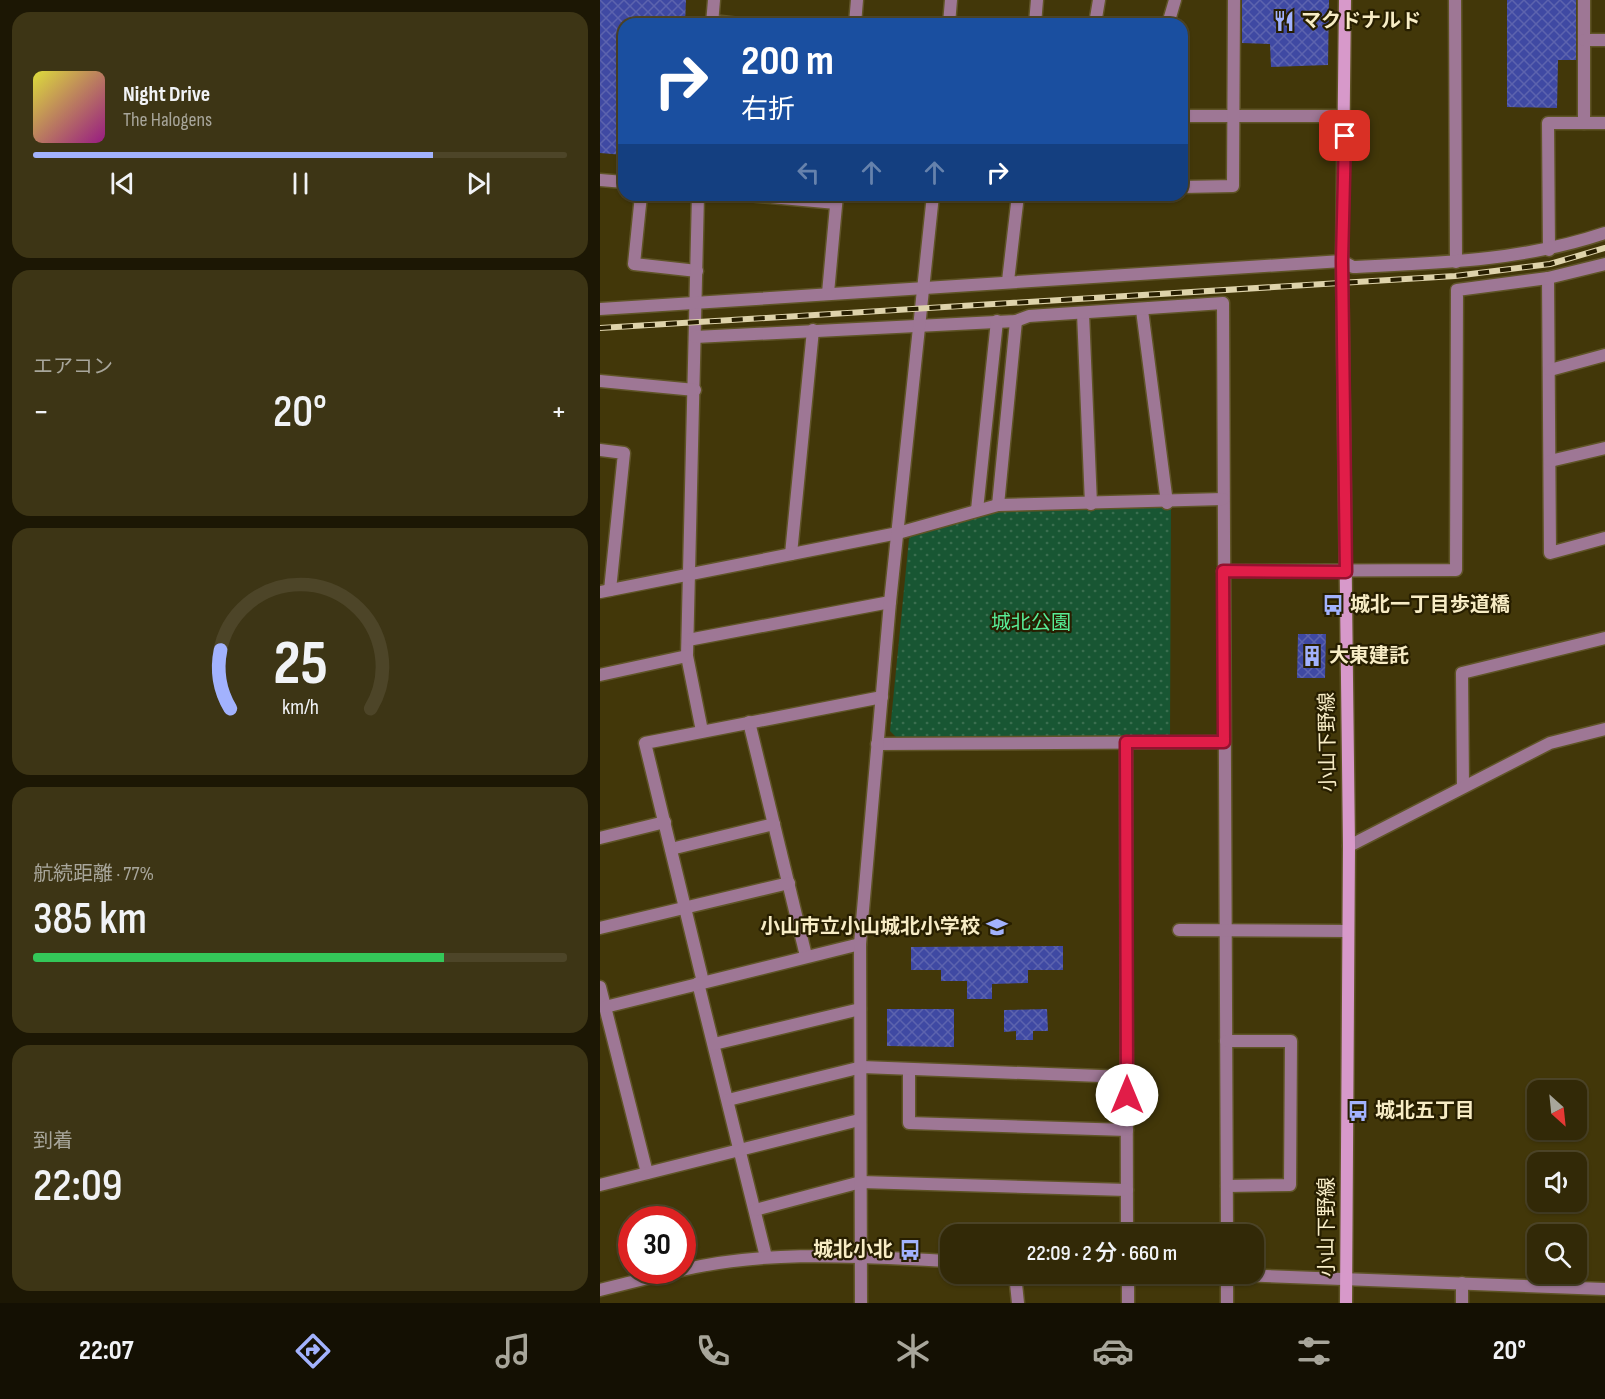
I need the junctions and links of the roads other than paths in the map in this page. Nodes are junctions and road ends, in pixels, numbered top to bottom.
1 (714, 0) edge
2 (857, 0) edge
3 (951, 0) edge
4 (1037, 0) edge
5 (1099, 0) edge
6 (1175, 0) edge
7 (1234, 0) edge
8 (1345, 0) edge
9 (1455, 0) edge
10 (1584, 0) edge
11 (712, 18) edge
12 (856, 18) edge
13 (950, 18) edge
14 (1036, 18) edge
15 (1096, 18) edge
16 (1170, 18) edge
17 (1584, 40) junction
18 (1605, 40) edge
19 (1188, 116) edge
20 (1233, 116) junction
21 (1345, 116) junction
22 (1584, 123) junction
23 (1605, 123) edge
24 (600, 180) edge
25 (618, 182) edge
26 (1188, 187) edge
27 (640, 201) edge
28 (698, 201) edge
29 (837, 201) edge
30 (932, 201) edge
31 (1017, 201) edge
32 (1605, 233) edge
33 (1549, 250) junction
34 (1342, 261) junction
35 (1456, 262) junction
36 (1605, 264) edge
37 (697, 272) junction
38 (1548, 278) junction
39 (1008, 281) junction
40 (924, 286) junction
41 (828, 293) junction
42 (696, 303) junction
43 (600, 309) edge
44 (1142, 310) junction
45 (1083, 313) junction
46 (996, 321) junction
47 (1016, 321) junction
48 (920, 324) junction
49 (813, 330) junction
50 (695, 337) junction
51 (1605, 355) edge
52 (1550, 370) junction
53 (600, 381) edge
54 (695, 390) junction
55 (1605, 448) edge
56 (600, 450) edge
57 (1550, 461) junction
58 (1223, 499) junction
59 (1167, 503) junction
60 (1091, 504) junction
61 (998, 505) junction
62 (977, 510) junction
63 (898, 533) junction
64 (1605, 538) edge
65 (791, 554) junction
66 (1223, 571) junction
67 (1346, 572) junction
68 (688, 574) junction
69 (605, 591) edge
70 (890, 602) junction
71 (1605, 638) edge
72 (688, 640) junction
73 (687, 656) junction
74 (600, 675) edge
75 (882, 697) junction
76 (749, 722) junction
77 (1605, 729) edge
78 (702, 731) junction
79 (1126, 742) junction
80 (1224, 742) junction
81 (877, 744) junction
82 (1463, 786) junction
83 (665, 822) junction
84 (774, 824) junction
85 (600, 838) edge
86 (1348, 846) junction
87 (671, 849) junction
88 (789, 884) junction
89 (685, 908) junction
90 (600, 928) edge
91 (1179, 930) dead end
92 (1226, 930) junction
93 (1347, 931) junction
94 (860, 944) junction
95 (806, 956) junction
96 (701, 982) junction
97 (600, 987) edge
98 (605, 1007) junction
99 (860, 1008) junction
100 (1226, 1041) junction
101 (714, 1044) junction
102 (862, 1067) junction
103 (909, 1070) junction
104 (1127, 1077) junction
105 (728, 1100) junction
106 (860, 1120) junction
107 (1127, 1130) junction
108 (740, 1150) junction
109 (647, 1173) junction
110 (861, 1182) junction
111 (600, 1185) edge
112 (1227, 1186) junction
113 (1127, 1190) junction
114 (755, 1210) junction
115 (1127, 1224) edge
116 (1227, 1224) edge
117 (766, 1257) junction
118 (861, 1257) junction
119 (940, 1261) edge
120 (696, 1267) edge
121 (1264, 1275) edge
122 (1346, 1278) junction
123 (1462, 1283) junction
124 (624, 1284) edge
125 (1016, 1284) edge
126 (1128, 1284) edge
127 (1227, 1284) edge
128 (1605, 1289) edge
129 (600, 1290) edge
130 (861, 1303) edge
131 (1018, 1303) edge
132 (1128, 1303) edge
133 (1227, 1303) edge
134 (1346, 1303) edge
135 (1462, 1303) edge

1 - 11 street
2 - 12 street
3 - 13 street
4 - 14 street
5 - 15 street
6 - 16 street
7 - 20 street
8 - 21 main road, 小山下野線
9 - 35 street
10 - 17 street
17 - 18 street
17 - 22 street
19 - 20 street
20 - 21 street
20 - 26 street
21 - 34 main road, 小山下野線
22 - 23 street
22 - 33 street
24 - 25 street
27 - 37 street
28 - 37 street
29 - 41 street
30 - 40 street
31 - 39 street
32 - 33 street
33 - 35 street
34 - 35 street
34 - 39 street
34 - 67 main road, 小山下野線
36 - 38 street
37 - 42 street
38 - 52 street
38 - 67 street
39 - 40 street
40 - 41 street
40 - 48 street
41 - 42 street
42 - 43 street
42 - 50 street
44 - 45 street
44 - 58 street
44 - 59 street
45 - 47 street
45 - 60 street
46 - 47 street
46 - 48 street
46 - 62 street
47 - 61 street
48 - 49 street
48 - 63 street
49 - 50 street
49 - 65 street
50 - 54 street
51 - 52 street
52 - 57 street
53 - 54 street
54 - 68 street
55 - 57 street
56 - 69 street
57 - 64 street
58 - 59 street
58 - 66 street
59 - 60 street
60 - 61 street
61 - 62 street
62 - 63 street
63 - 65 street
63 - 70 street
65 - 68 street
66 - 67 street
66 - 80 street
67 - 86 main road, 小山下野線
68 - 69 street
68 - 72 street
70 - 72 street
70 - 75 street
71 - 82 street
72 - 73 street
73 - 74 street
73 - 78 street
75 - 76 street
75 - 81 street
76 - 78 street
76 - 84 street
77 - 82 street
78 - 83 street
79 - 80 street
79 - 81 street
79 - 104 street
80 - 92 street
81 - 94 street
82 - 86 street
83 - 85 street
83 - 87 street
84 - 87 street
84 - 88 street
86 - 93 main road, 小山下野線
87 - 89 street
88 - 89 street
88 - 95 street
89 - 90 street
89 - 96 street
91 - 92 street
92 - 93 street
92 - 100 street
93 - 122 main road, 小山下野線
94 - 95 street
94 - 99 street
95 - 96 street
96 - 98 street
96 - 101 street
97 - 98 street
98 - 109 street
99 - 101 street
99 - 102 street
100 - 112 street
100 - 112 street
101 - 105 street
102 - 103 street
102 - 105 street
102 - 106 street
103 - 104 street
103 - 107 street
104 - 107 street
105 - 108 street
106 - 108 street
106 - 110 street
107 - 113 street
108 - 109 street
108 - 114 street
109 - 111 street
110 - 113 street
110 - 114 street
110 - 118 street
112 - 116 street
113 - 115 street
114 - 117 street
117 - 118 street
117 - 120 street
118 - 119 street
118 - 130 street
121 - 122 street
122 - 123 street
122 - 134 main road, 小山下野線
123 - 128 street
123 - 135 street
124 - 129 street
125 - 131 street
126 - 132 street
127 - 133 street

